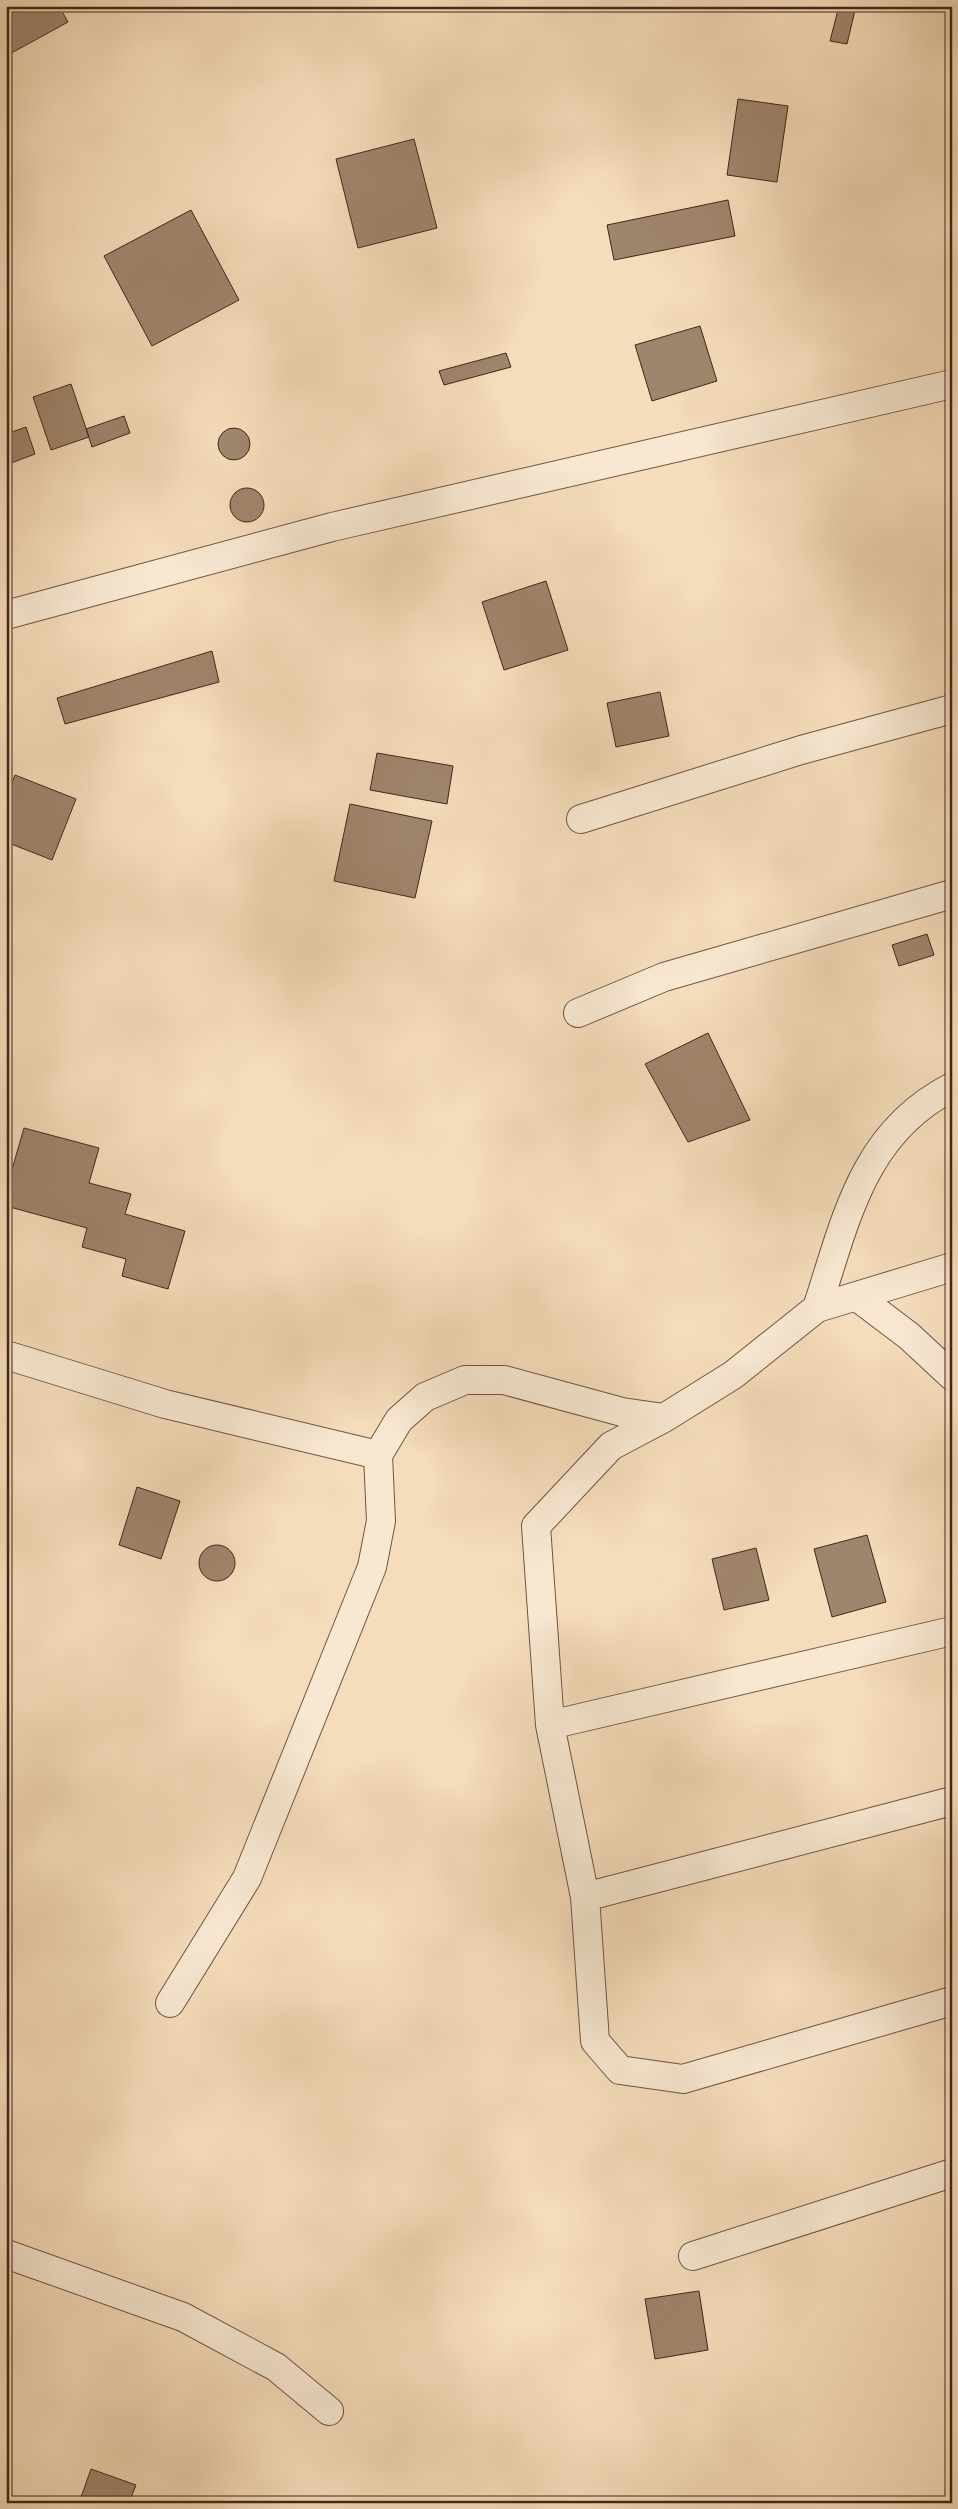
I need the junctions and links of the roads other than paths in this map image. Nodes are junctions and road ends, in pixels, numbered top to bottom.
1 (952, 384) edge
2 (6, 615) edge
3 (952, 709) edge
4 (581, 820) dead end
5 (952, 894) edge
6 (578, 1013) dead end
7 (952, 1087) edge
8 (952, 1267) edge
9 (856, 1296) junction
10 (817, 1308) junction
11 (6, 1355) edge
12 (952, 1376) edge
13 (664, 1418) junction
14 (378, 1455) junction
15 (952, 1631) edge
16 (550, 1725) junction
17 (952, 1801) edge
18 (585, 1898) junction
19 (952, 2001) edge
20 (170, 2003) dead end
21 (952, 2173) edge
22 (6, 2254) edge
23 (693, 2256) dead end
24 (328, 2411) dead end

1 - 2 street
3 - 4 street
5 - 6 street
7 - 10 street
8 - 9 street
9 - 10 street
9 - 12 street
10 - 13 street
11 - 14 street
13 - 14 street
13 - 16 street
14 - 20 street
15 - 16 street
16 - 18 street
17 - 18 street
18 - 19 street
21 - 23 street
22 - 24 street

